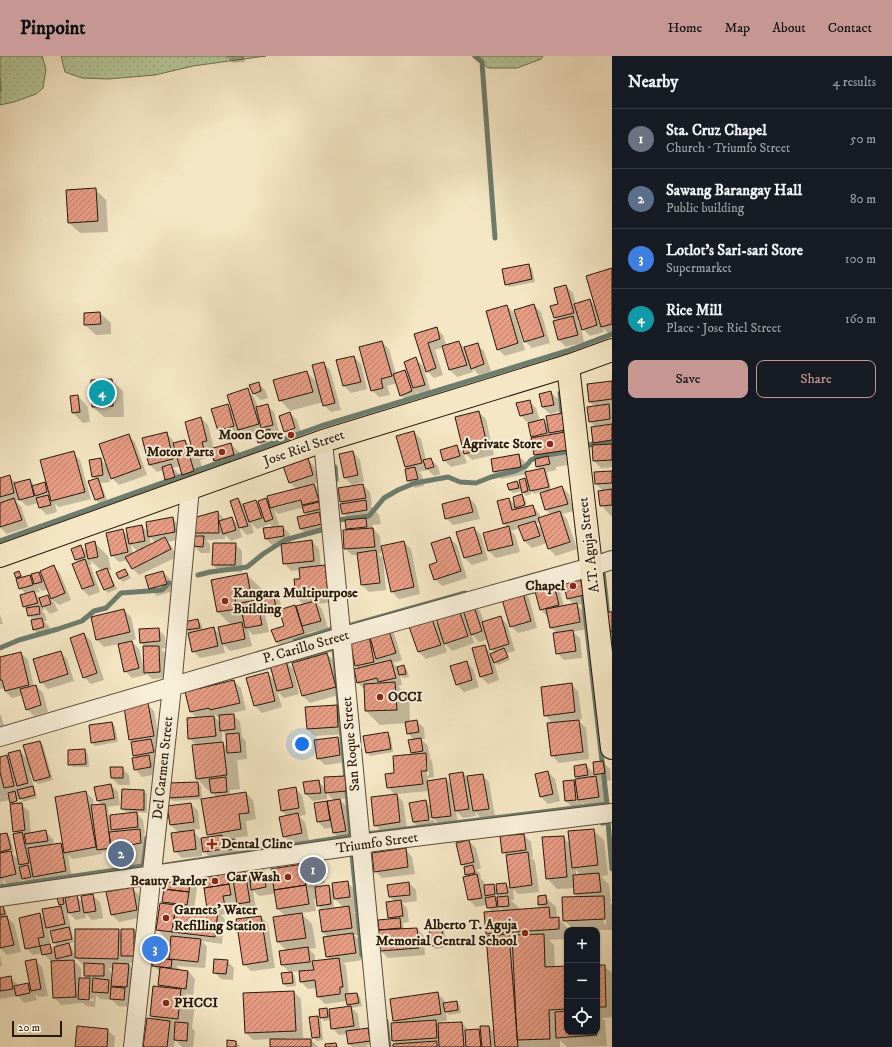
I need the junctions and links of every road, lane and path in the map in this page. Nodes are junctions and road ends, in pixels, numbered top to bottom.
1 (612, 350) edge
2 (568, 366) junction
3 (323, 441) junction
4 (190, 488) junction
5 (0, 556) edge
6 (612, 560) edge
7 (591, 567) junction
8 (341, 637) junction
9 (172, 687) junction
10 (0, 737) edge
11 (612, 748) edge
12 (612, 813) edge
13 (361, 845) junction
14 (151, 875) junction
15 (0, 897) edge
16 (133, 1047) edge
17 (380, 1047) edge

1 - 2 main road, Jose Riel Street
2 - 3 main road, Jose Riel Street
2 - 7 main road, A.T. Aguja Street
3 - 4 main road, Jose Riel Street
3 - 8 street, San Roque Street
4 - 5 main road, Jose Riel Street
4 - 9 street, Del Carmen Street
6 - 7 street, P. Carillo Street
7 - 8 street, P. Carillo Street
7 - 11 main road, A.T. Aguja Street
8 - 9 street, P. Carillo Street
8 - 13 street, San Roque Street
9 - 10 street, P. Carillo Street
9 - 14 street, Del Carmen Street
12 - 13 street, Triumfo Street
13 - 14 street, Triumfo Street
13 - 17 street, San Roque Street
14 - 15 street, Triumfo Street
14 - 16 street, Del Carmen Street

